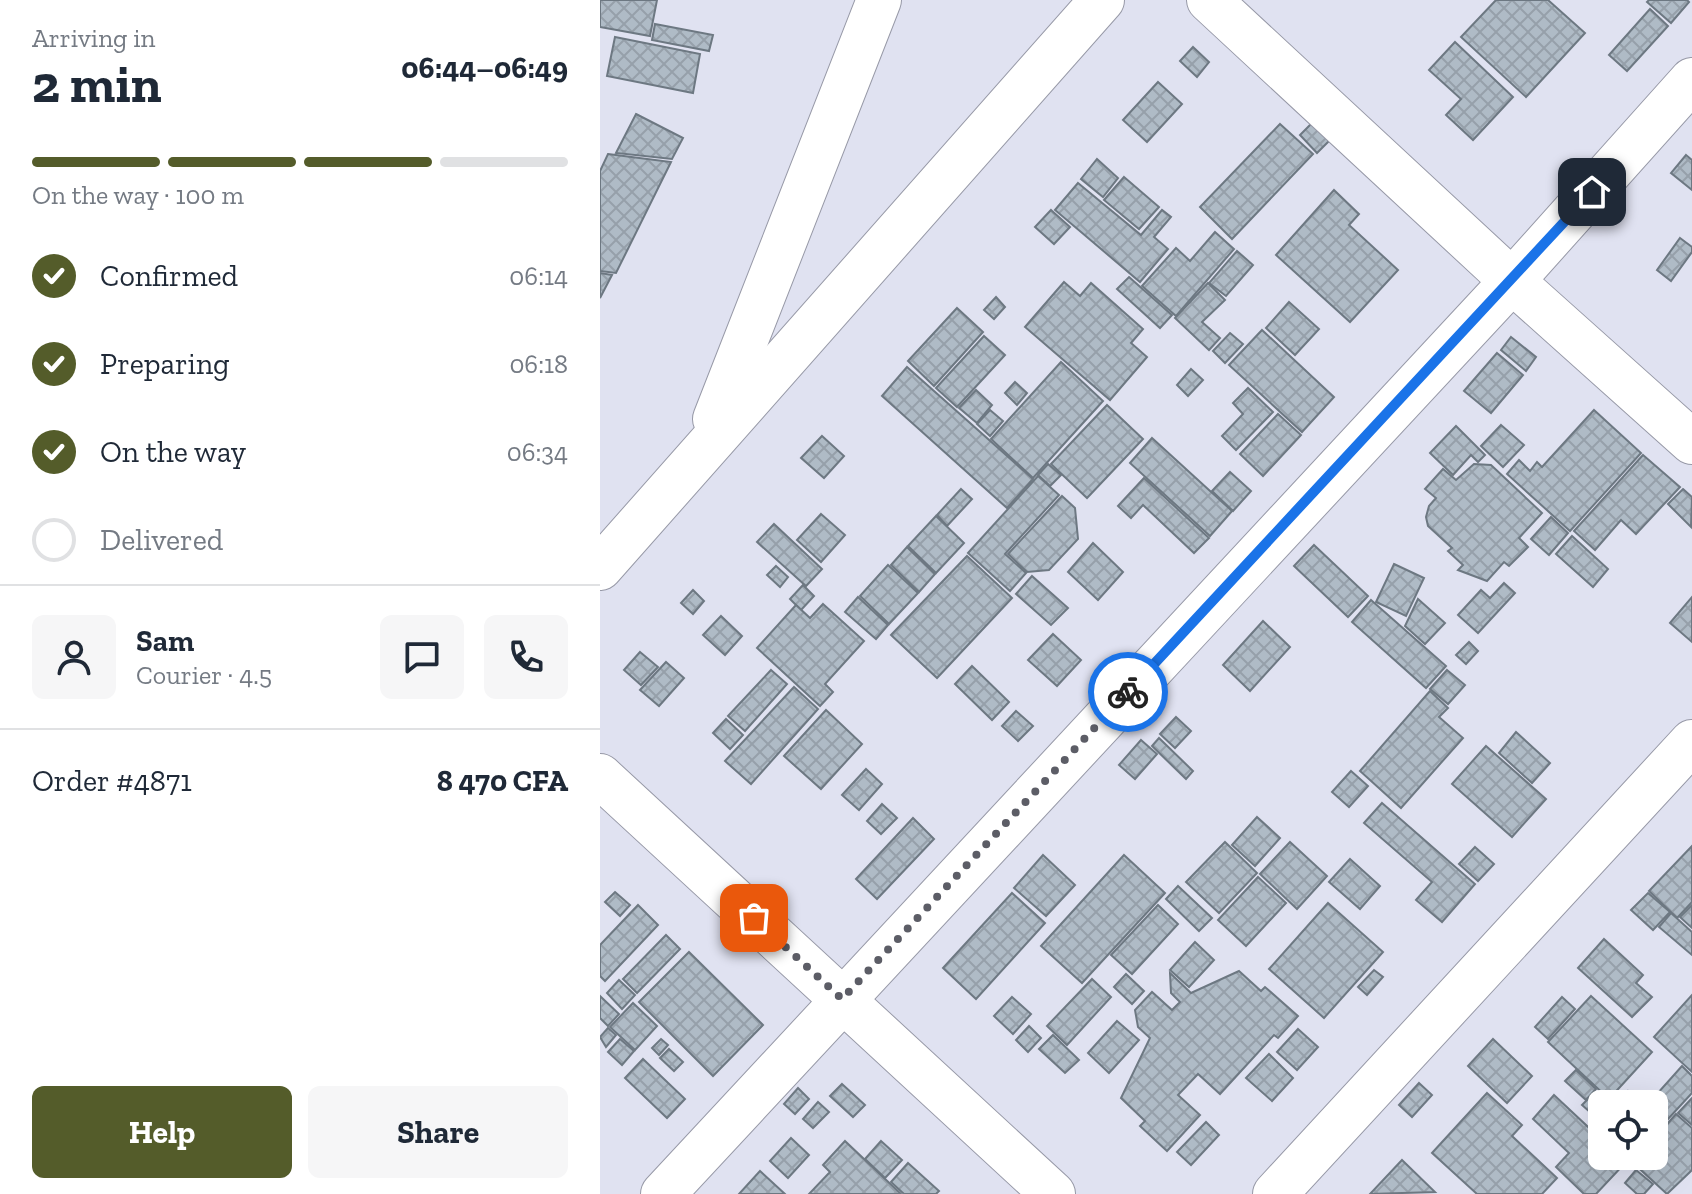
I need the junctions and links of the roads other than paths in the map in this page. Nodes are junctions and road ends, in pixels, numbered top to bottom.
1 (879, 0) edge
2 (1102, 0) edge
3 (1209, 0) edge
4 (1692, 80) edge
5 (1512, 281) junction
6 (1692, 442) edge
7 (704, 447) junction
8 (602, 563) edge
9 (1692, 742) edge
10 (600, 776) edge
11 (842, 999) junction
12 (663, 1194) edge
13 (1053, 1194) edge
14 (1275, 1194) edge

1 - 7 street
2 - 7 street
3 - 5 street
4 - 5 street
5 - 6 street
5 - 11 street
7 - 8 street
9 - 14 street
10 - 11 street
11 - 12 street
11 - 13 street

